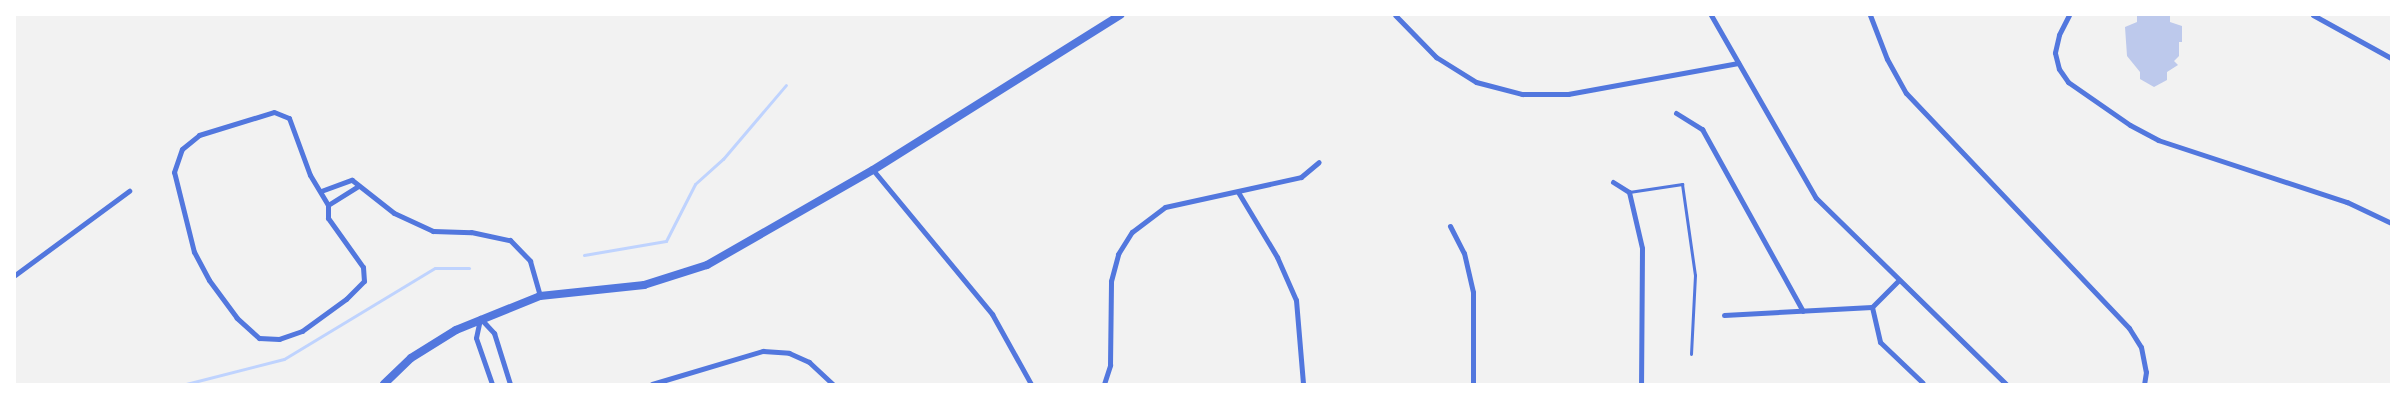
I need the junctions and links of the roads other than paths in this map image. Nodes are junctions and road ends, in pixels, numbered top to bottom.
1 (1120, 15) edge
2 (1395, 15) edge
3 (1711, 15) edge
4 (1870, 15) edge
5 (2070, 15) edge
6 (2313, 15) edge
7 (2391, 58) edge
8 (1738, 63) junction
9 (1676, 113) dead end
10 (1319, 162) dead end
11 (873, 170) junction
12 (1613, 182) dead end
13 (359, 186) junction
14 (129, 191) dead end
15 (321, 191) junction
16 (1238, 192) junction
17 (1629, 192) junction
18 (328, 205) junction
19 (2391, 223) edge
20 (1450, 226) dead end
21 (15, 274) edge
22 (1898, 281) junction
23 (540, 296) junction
24 (1872, 307) junction
25 (1803, 311) junction
26 (1724, 315) dead end
27 (480, 318) junction
28 (1691, 354) dead end
29 (677, 382) edge
30 (1923, 383) dead end
31 (384, 384) edge
32 (492, 384) edge
33 (510, 384) edge
34 (652, 384) edge
35 (832, 384) edge
36 (1031, 384) edge
37 (1104, 384) edge
38 (1303, 384) edge
39 (1473, 384) edge
40 (1641, 384) edge
41 (2006, 384) edge
42 (2144, 384) edge

1 - 11 street
2 - 8 street
3 - 8 street
4 - 42 street
5 - 19 street
6 - 7 street
8 - 22 street
9 - 25 street
10 - 16 street
11 - 23 street
11 - 36 street
12 - 17 street
13 - 15 street
13 - 18 street
13 - 23 street
14 - 21 street
15 - 18 street
15 - 18 street
16 - 37 street
16 - 38 street
17 - 28 lane
17 - 40 street
20 - 39 street
22 - 24 street
22 - 41 street
23 - 27 street
24 - 25 street
24 - 30 street
25 - 26 street
27 - 31 street
27 - 32 street
27 - 33 street
29 - 34 street
29 - 35 street

